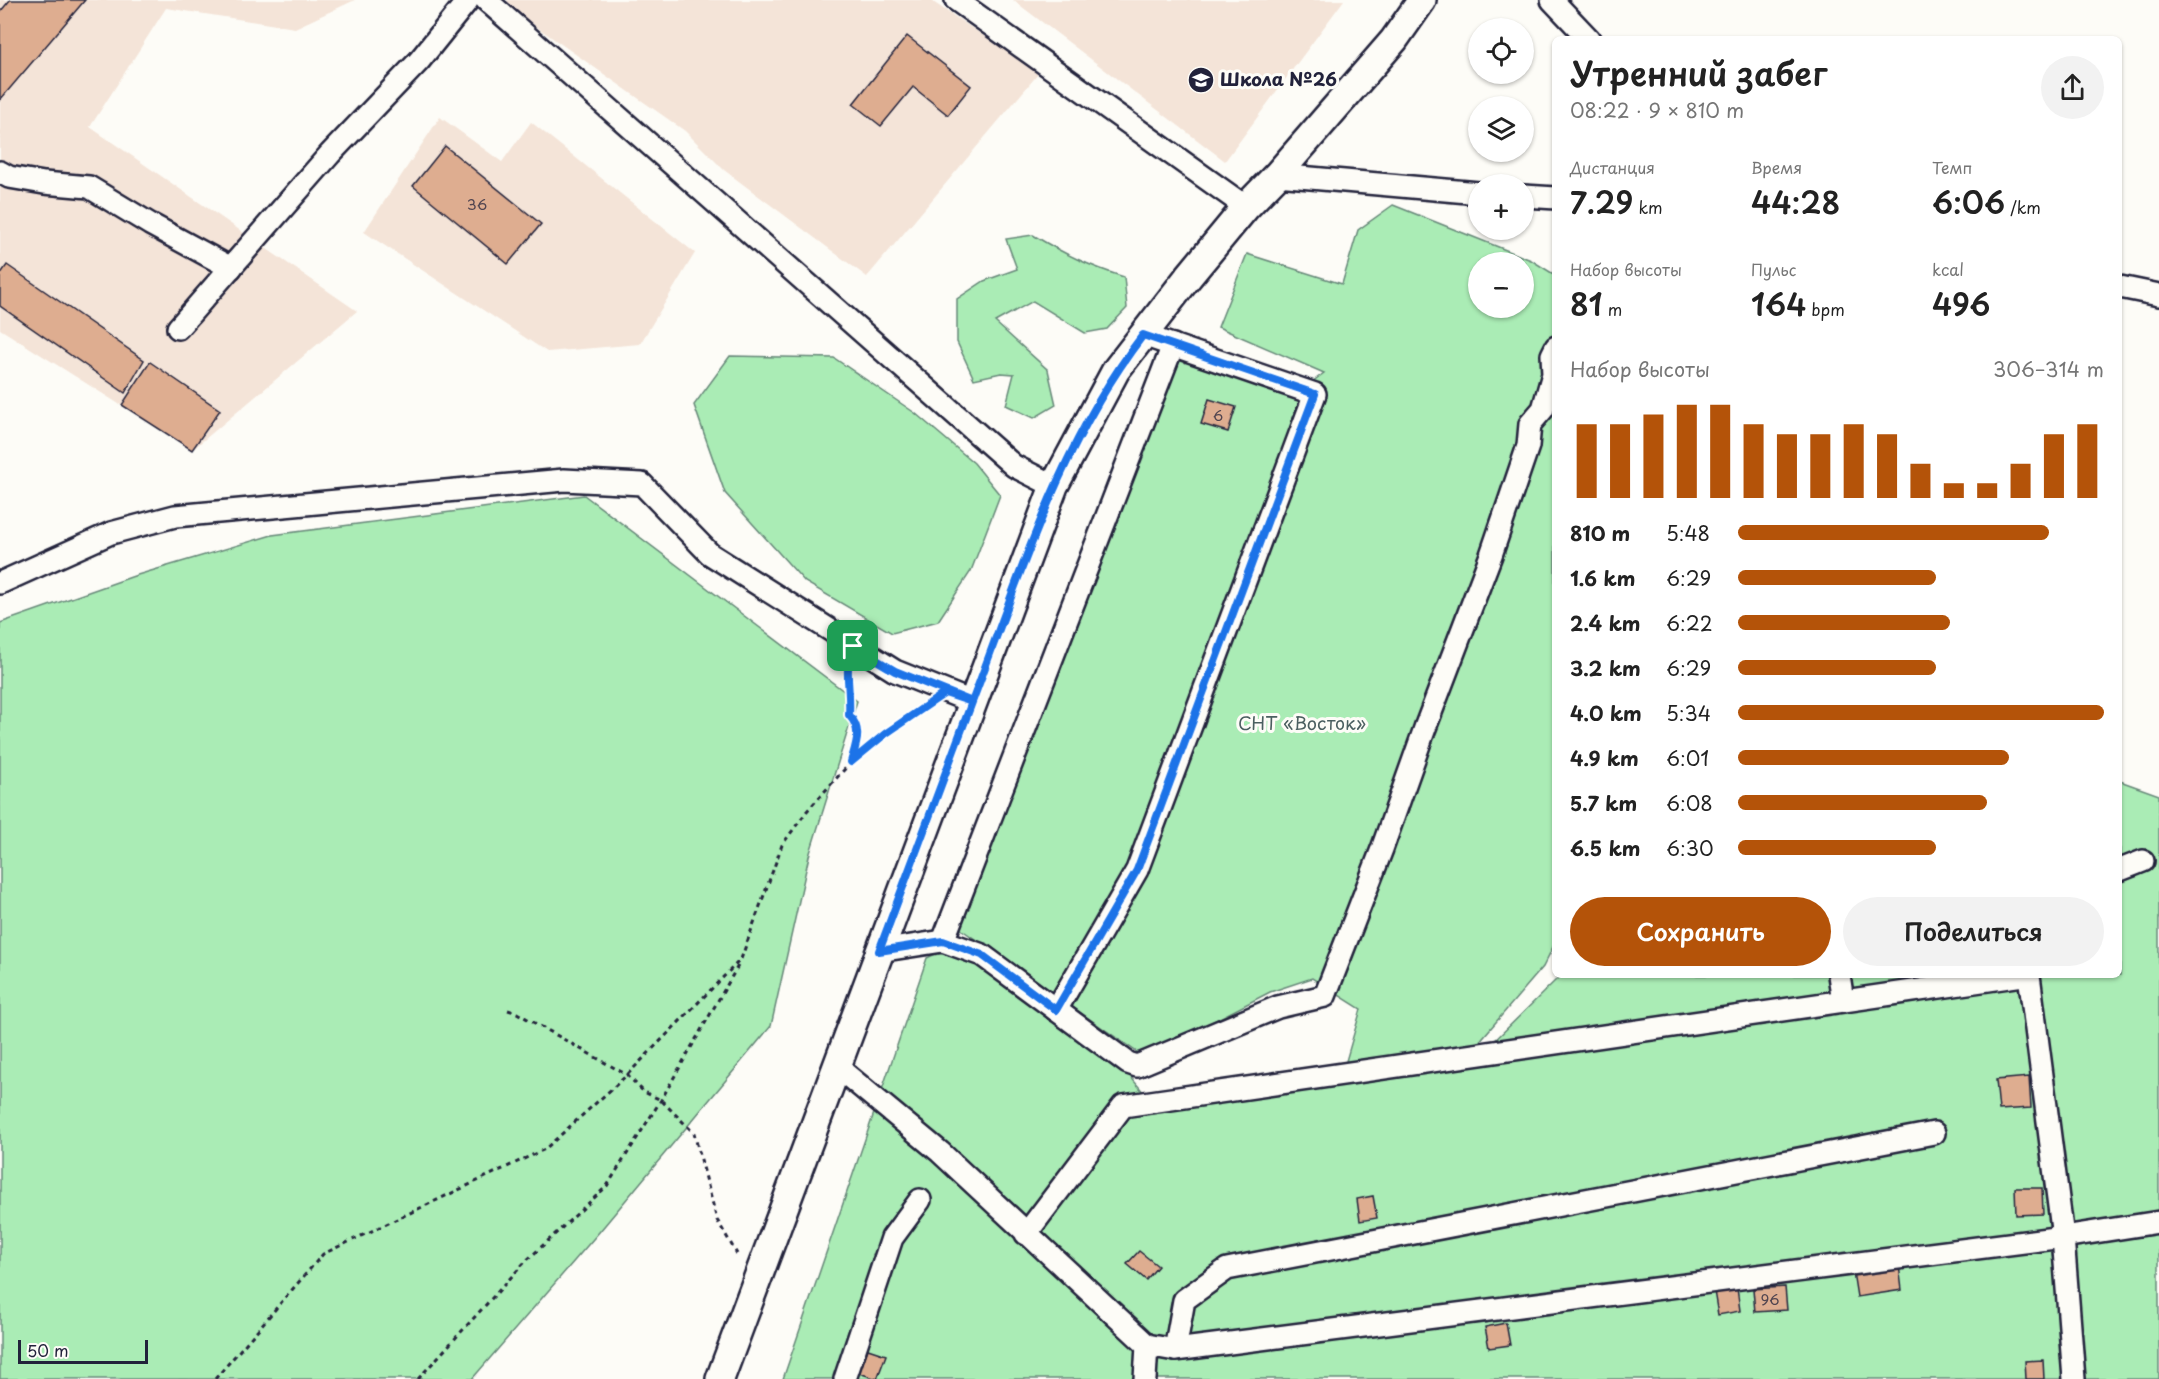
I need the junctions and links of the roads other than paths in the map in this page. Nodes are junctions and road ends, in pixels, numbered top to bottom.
1 (468, 0) edge
2 (486, 0) edge
3 (956, 0) edge
4 (1422, 0) edge
5 (1552, 0) edge
6 (1586, 36) edge
7 (0, 172) edge
8 (1277, 176) junction
9 (1468, 191) edge
10 (1534, 197) edge
11 (1552, 198) edge
12 (1246, 207) junction
13 (231, 268) junction
14 (2122, 287) edge
15 (2159, 295) edge
16 (178, 328) dead end
17 (1143, 335) junction
18 (1173, 345) junction
19 (1552, 378) edge
20 (1054, 486) junction
21 (0, 583) edge
22 (972, 702) junction
23 (2143, 861) dead end
24 (2122, 869) edge
25 (943, 941) junction
26 (879, 951) junction
27 (1839, 978) edge
28 (2002, 978) edge
29 (2029, 978) edge
30 (1843, 1001) junction
31 (1056, 1010) junction
32 (836, 1066) junction
33 (1934, 1133) dead end
34 (920, 1200) dead end
35 (2159, 1222) edge
36 (1026, 1234) junction
37 (2063, 1237) junction
38 (1147, 1345) junction
39 (1174, 1350) junction
40 (720, 1379) edge
41 (845, 1379) edge
42 (1145, 1379) edge
43 (2074, 1379) edge

1 - 13 street
2 - 20 street
3 - 12 street
4 - 8 main road
5 - 6 street
7 - 13 street
8 - 9 street
8 - 12 main road
10 - 11 street
12 - 17 main road
13 - 16 street
14 - 15 street
17 - 18 street
17 - 20 main road
18 - 25 street
18 - 31 street
19 - 31 street
20 - 22 main road
21 - 22 street
22 - 26 main road
23 - 24 street
25 - 26 street
25 - 31 street
26 - 32 main road
27 - 30 street
28 - 30 street
29 - 37 street
30 - 36 street
32 - 36 street
32 - 40 main road
33 - 39 street
34 - 41 street
35 - 37 street
36 - 38 street
37 - 39 street
37 - 43 street
38 - 39 street
38 - 42 street

